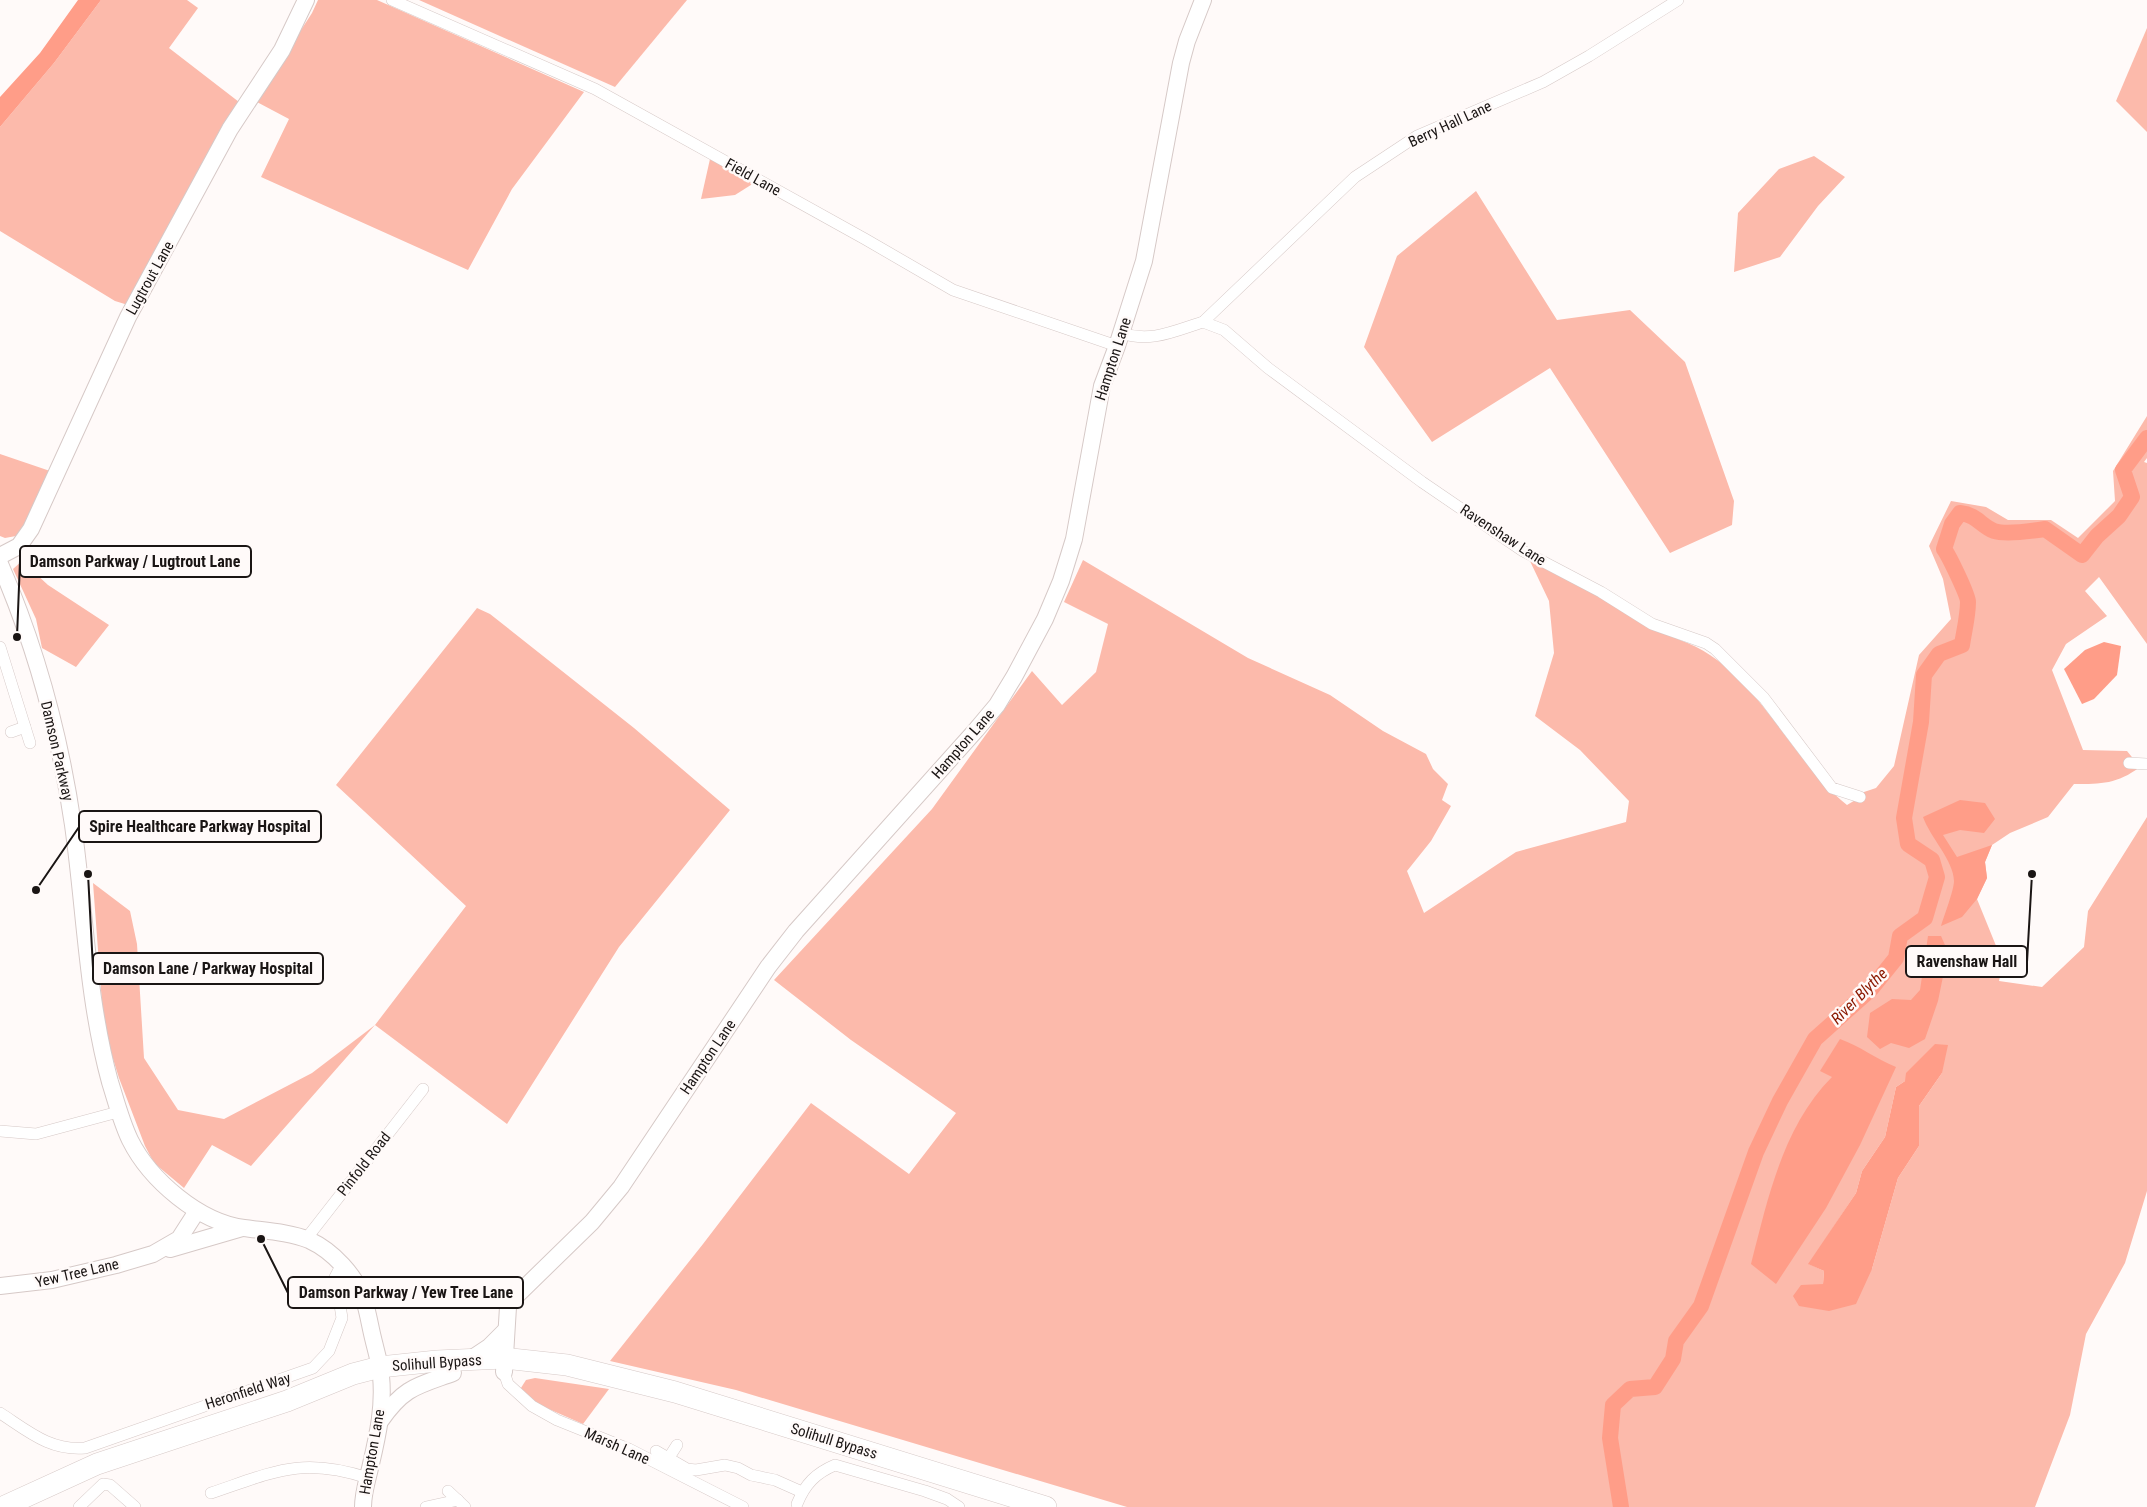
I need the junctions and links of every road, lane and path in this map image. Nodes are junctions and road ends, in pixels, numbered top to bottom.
1 (306, 0) edge
2 (392, 0) edge
3 (1203, 0) edge
4 (1678, 0) edge
5 (1203, 322) junction
6 (1119, 340) junction
7 (0, 556) edge
8 (0, 564) edge
9 (0, 647) edge
10 (25, 727) junction
11 (11, 732) dead end
12 (30, 743) dead end
13 (2129, 763) dead end
14 (2147, 764) edge
15 (1860, 797) dead end
16 (423, 1090) dead end
17 (118, 1112) junction
18 (0, 1131) edge
19 (197, 1211) junction
20 (242, 1228) junction
21 (306, 1239) junction
22 (153, 1254) junction
23 (342, 1264) junction
24 (0, 1286) edge
25 (506, 1330) junction
26 (471, 1359) junction
27 (504, 1365) junction
28 (381, 1373) junction
29 (453, 1373) junction
30 (0, 1413) edge
31 (381, 1420) junction
32 (677, 1445) dead end
33 (656, 1452) dead end
34 (668, 1459) junction
35 (368, 1478) junction
36 (215, 1489) dead end
37 (448, 1491) dead end
38 (802, 1492) junction
39 (461, 1503) edge
40 (797, 1504) dead end
41 (4, 1507) edge
42 (79, 1507) edge
43 (135, 1507) edge
44 (363, 1507) edge
45 (426, 1507) edge
46 (743, 1507) edge
47 (959, 1507) edge
48 (1046, 1507) edge

1 - 7 street, Lugtrout Lane
2 - 6 street, Field Lane
3 - 6 street, Hampton Lane
4 - 5 street, Berry Hall Lane
5 - 6 street
5 - 15 street, Ravenshaw Lane
6 - 25 street, Hampton Lane
8 - 17 street, Damson Parkway
9 - 10 street
10 - 11 street
10 - 12 street
13 - 14 street
16 - 21 street, Pinfold Road
17 - 18 street
17 - 19 street, Damson Parkway
19 - 20 street, Yew Tree Lane
19 - 22 street, Yew Tree Lane
20 - 21 street, Yew Tree Lane
20 - 22 street, Yew Tree Lane
21 - 23 street, Yew Tree Lane
22 - 24 street, Yew Tree Lane
23 - 28 street, Yew Tree Lane
23 - 30 street, Heronfield Way
25 - 26 street
25 - 27 street, Hampton Lane
26 - 27 highway, Solihull Bypass
26 - 28 highway, Solihull Bypass
27 - 29 highway, Solihull Bypass
27 - 46 street, Marsh Lane
27 - 48 highway, Solihull Bypass
28 - 29 highway, Solihull Bypass
28 - 31 street, Hampton Lane
28 - 41 highway, Solihull Bypass
29 - 31 street
31 - 35 street, Hampton Lane
32 - 34 street
33 - 34 street
34 - 38 street
35 - 36 street
35 - 44 street, Hampton Lane
37 - 39 street
38 - 40 street
38 - 47 street
39 - 45 street
42 - 43 street

